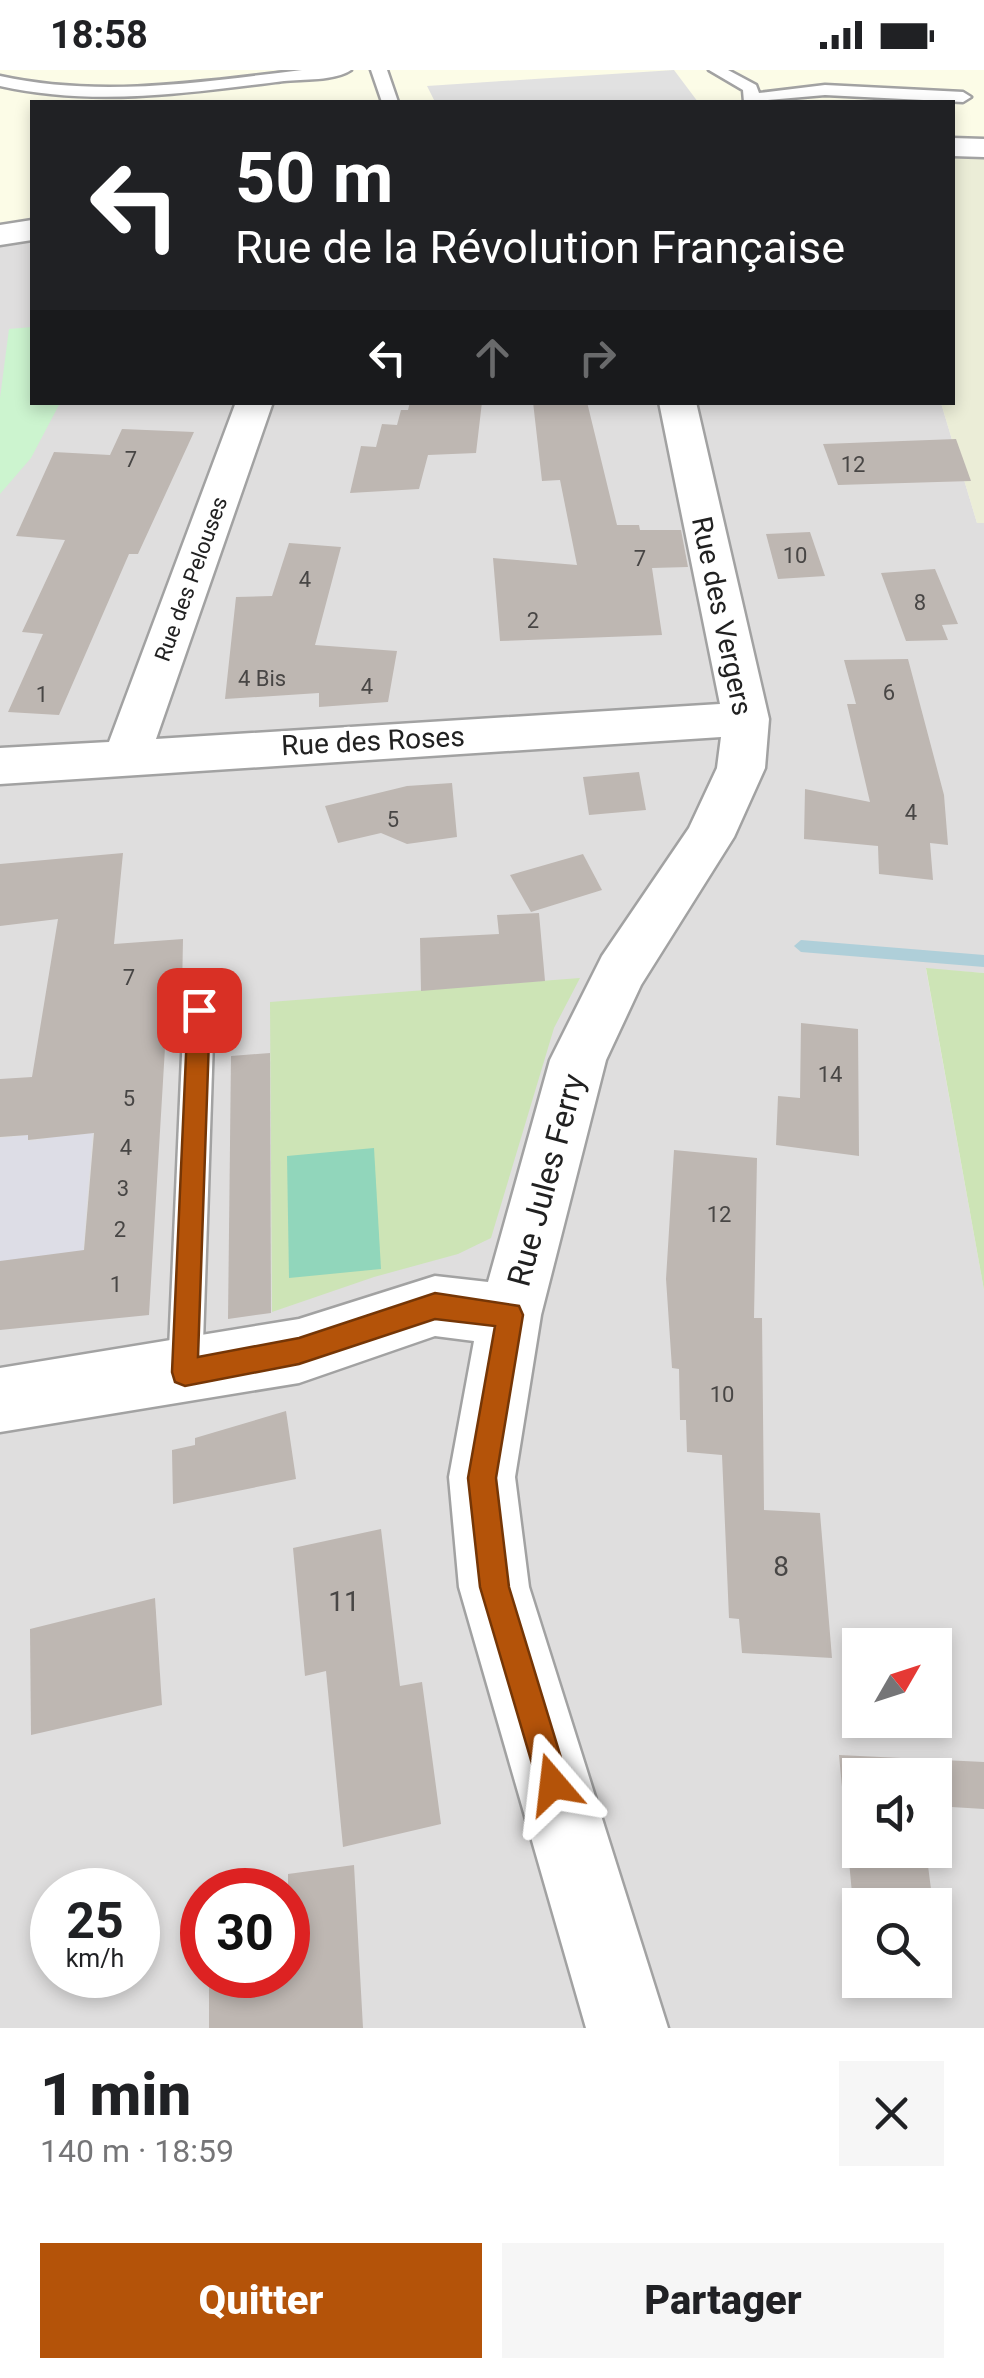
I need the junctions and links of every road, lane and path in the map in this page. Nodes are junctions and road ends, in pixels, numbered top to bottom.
1 (343, 70) edge
2 (379, 70) edge
3 (717, 70) edge
4 (739, 70) edge
5 (839, 70) edge
6 (5, 86) edge
7 (847, 91) junction
8 (751, 96) edge
9 (963, 97) dead end
10 (389, 100) edge
11 (955, 148) edge
12 (984, 148) edge
13 (30, 230) edge
14 (0, 235) edge
15 (254, 405) edge
16 (678, 405) edge
17 (746, 719) junction
18 (127, 756) junction
19 (0, 766) edge
20 (617, 978) joint
21 (199, 1010) dead end
22 (510, 1315) junction
23 (185, 1372) junction
24 (0, 1400) edge
25 (627, 2028) edge

1 - 6 lane
2 - 10 lane
3 - 8 lane
4 - 8 lane
5 - 7 lane
7 - 8 lane
7 - 9 lane
11 - 12 street
13 - 14 street
15 - 18 street, Rue des Pelouses
16 - 17 street, Rue des Vergers
17 - 18 street, Rue des Roses
17 - 20 street, Rue des Vergers
18 - 19 street, Rue des Roses
20 - 22 street, Rue Jules Ferry
21 - 23 lane
22 - 23 street
22 - 25 street, Rue Jules Ferry
23 - 24 street

